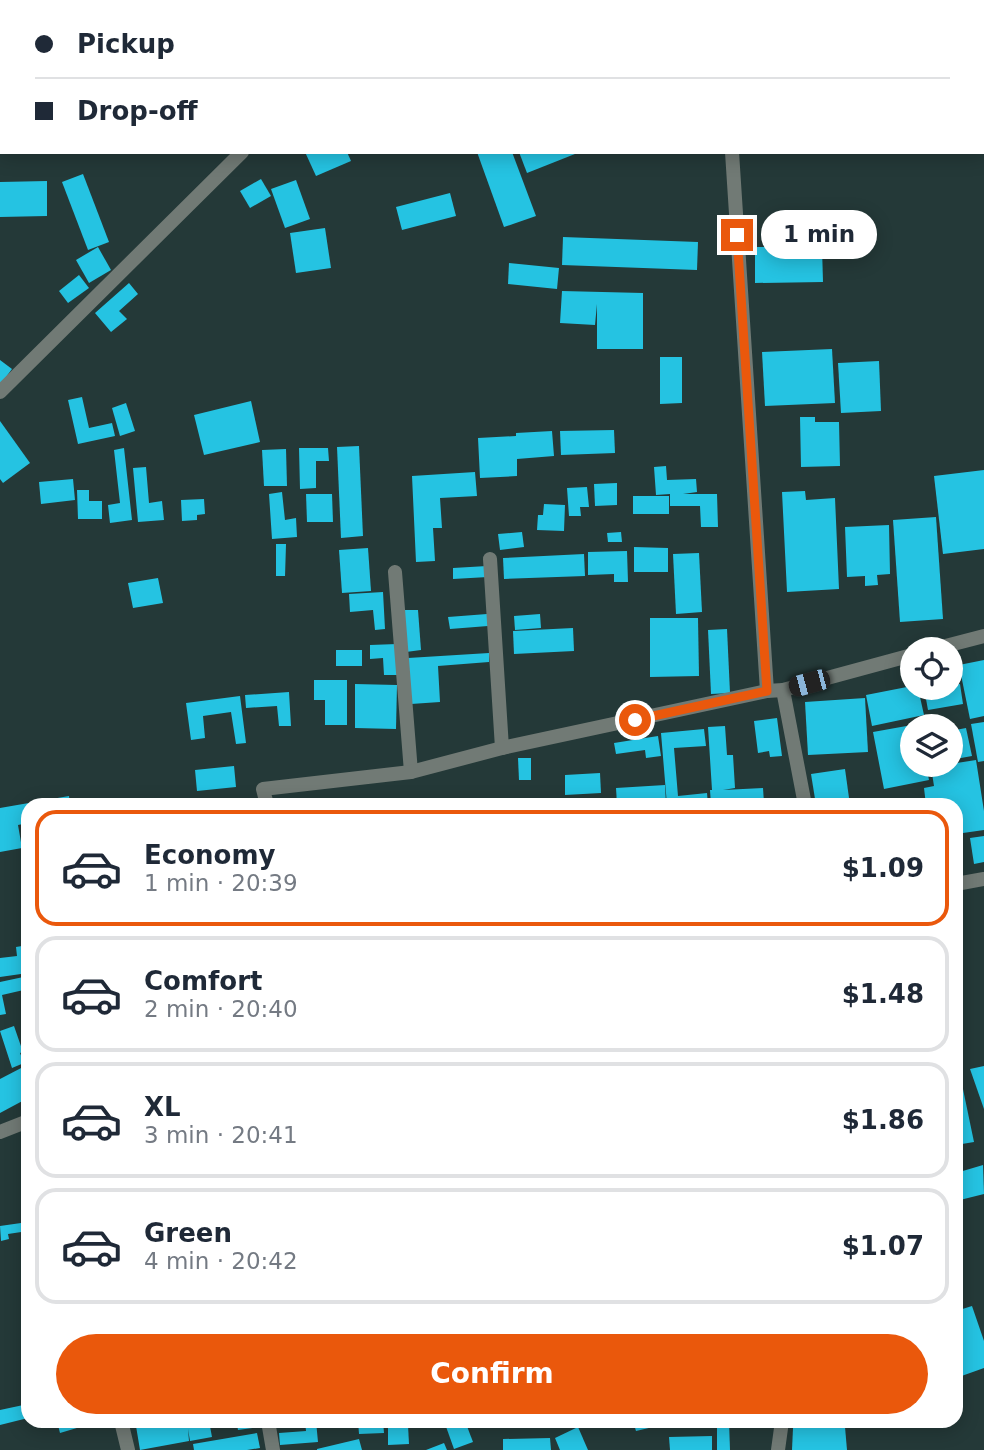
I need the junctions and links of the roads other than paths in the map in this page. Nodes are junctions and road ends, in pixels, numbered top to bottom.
1 (240, 154) edge
2 (732, 154) edge
3 (0, 392) edge
4 (490, 559) dead end
5 (396, 572) dead end
6 (984, 636) edge
7 (963, 641) edge
8 (900, 658) edge
9 (783, 690) junction
10 (767, 691) junction
11 (502, 748) junction
12 (411, 772) junction
13 (265, 798) edge
14 (805, 798) edge
15 (984, 879) edge
16 (963, 883) edge
17 (21, 1124) edge
18 (0, 1132) edge
19 (123, 1428) edge
20 (269, 1428) edge
21 (781, 1428) edge
22 (128, 1450) edge
23 (273, 1450) edge
24 (778, 1450) edge

1 - 3 street
2 - 10 street
4 - 11 street
5 - 12 street
6 - 7 street
8 - 9 street
9 - 10 street
9 - 14 street
10 - 11 street
11 - 12 street
12 - 13 street
15 - 16 street
17 - 18 street
19 - 22 street
20 - 23 street
21 - 24 street

